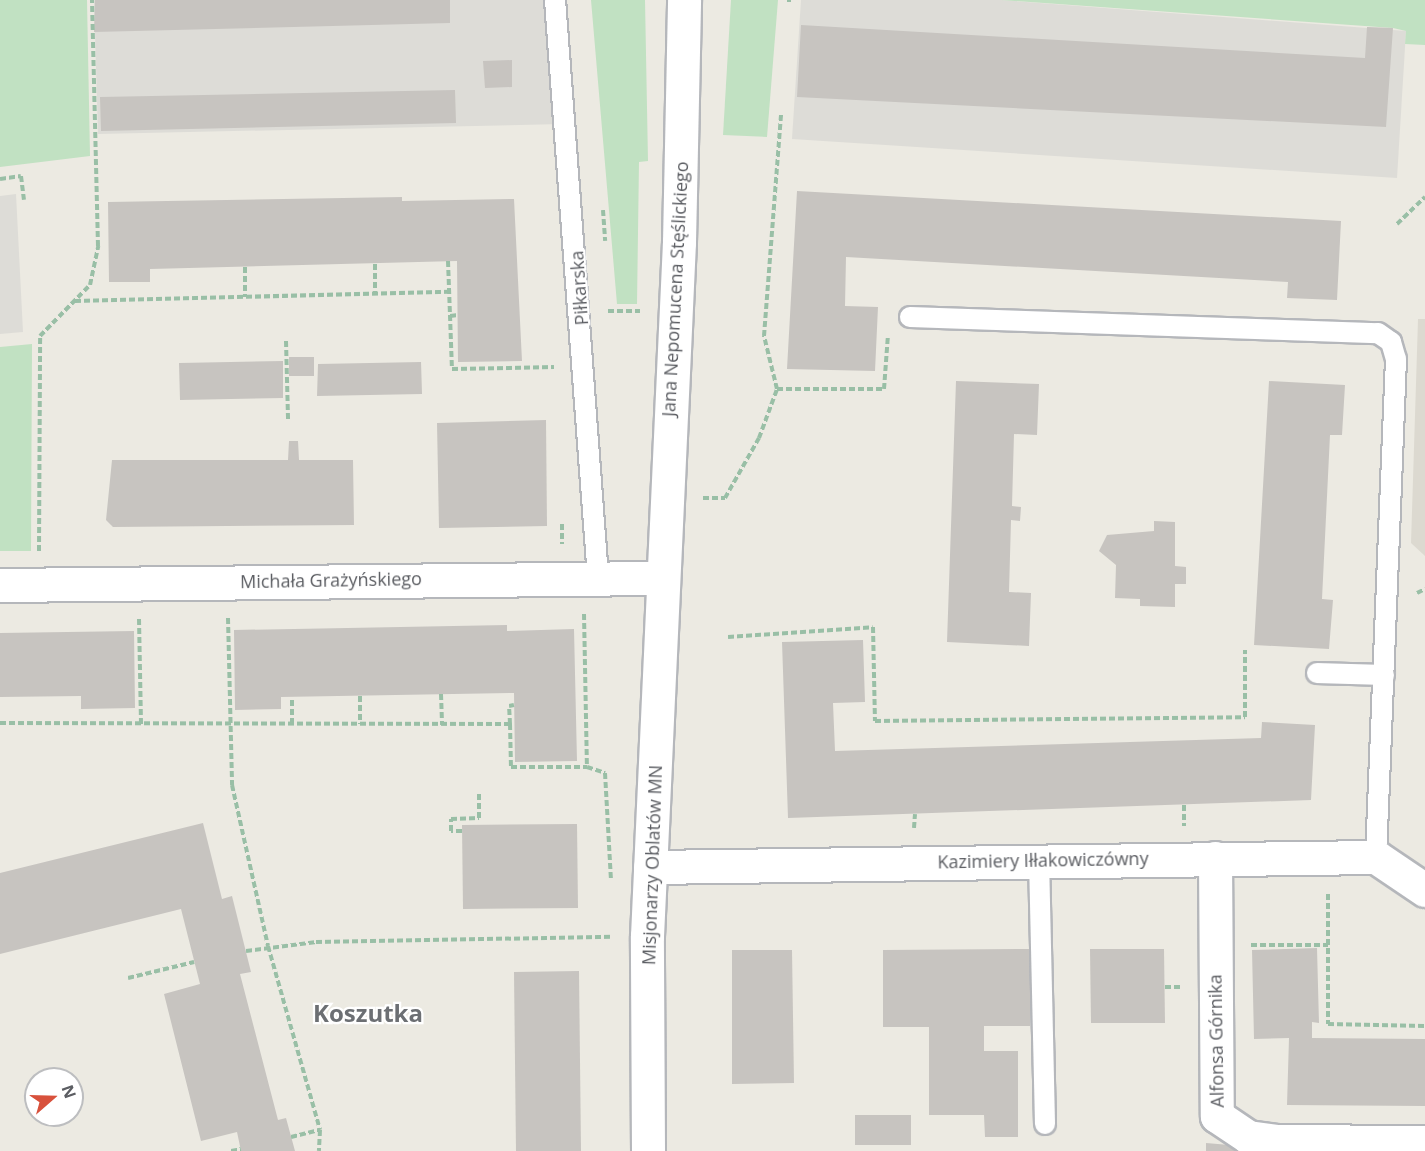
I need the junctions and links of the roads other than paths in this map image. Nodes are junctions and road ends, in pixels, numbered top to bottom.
1 (555, 0) edge
2 (684, 0) edge
3 (910, 317) road end
4 (662, 578) junction
5 (0, 585) edge
6 (591, 591) junction
7 (1317, 672) dead end
8 (1384, 675) junction
9 (1376, 857) junction
10 (1215, 858) junction
11 (1039, 859) junction
12 (650, 867) junction
13 (1425, 890) edge
14 (1046, 1124) dead end
15 (1425, 1142) edge
16 (648, 1151) edge

1 - 6 lane, Piłkarska
2 - 4 street, Jana Nepomucena Stęślickiego
3 - 8 lane
4 - 6 street, Michała Grażyńskiego
4 - 12 street, Misjonarzy Oblatów MN
5 - 6 street, Michała Grażyńskiego
7 - 8 lane
8 - 9 lane
9 - 10 street, Kazimiery Iłłakowiczówny
9 - 13 street
10 - 11 street, Kazimiery Iłłakowiczówny
10 - 15 street, Alfonsa Górnika
11 - 12 street, Kazimiery Iłłakowiczówny
11 - 14 lane
12 - 16 street, Misjonarzy Oblatów MN

